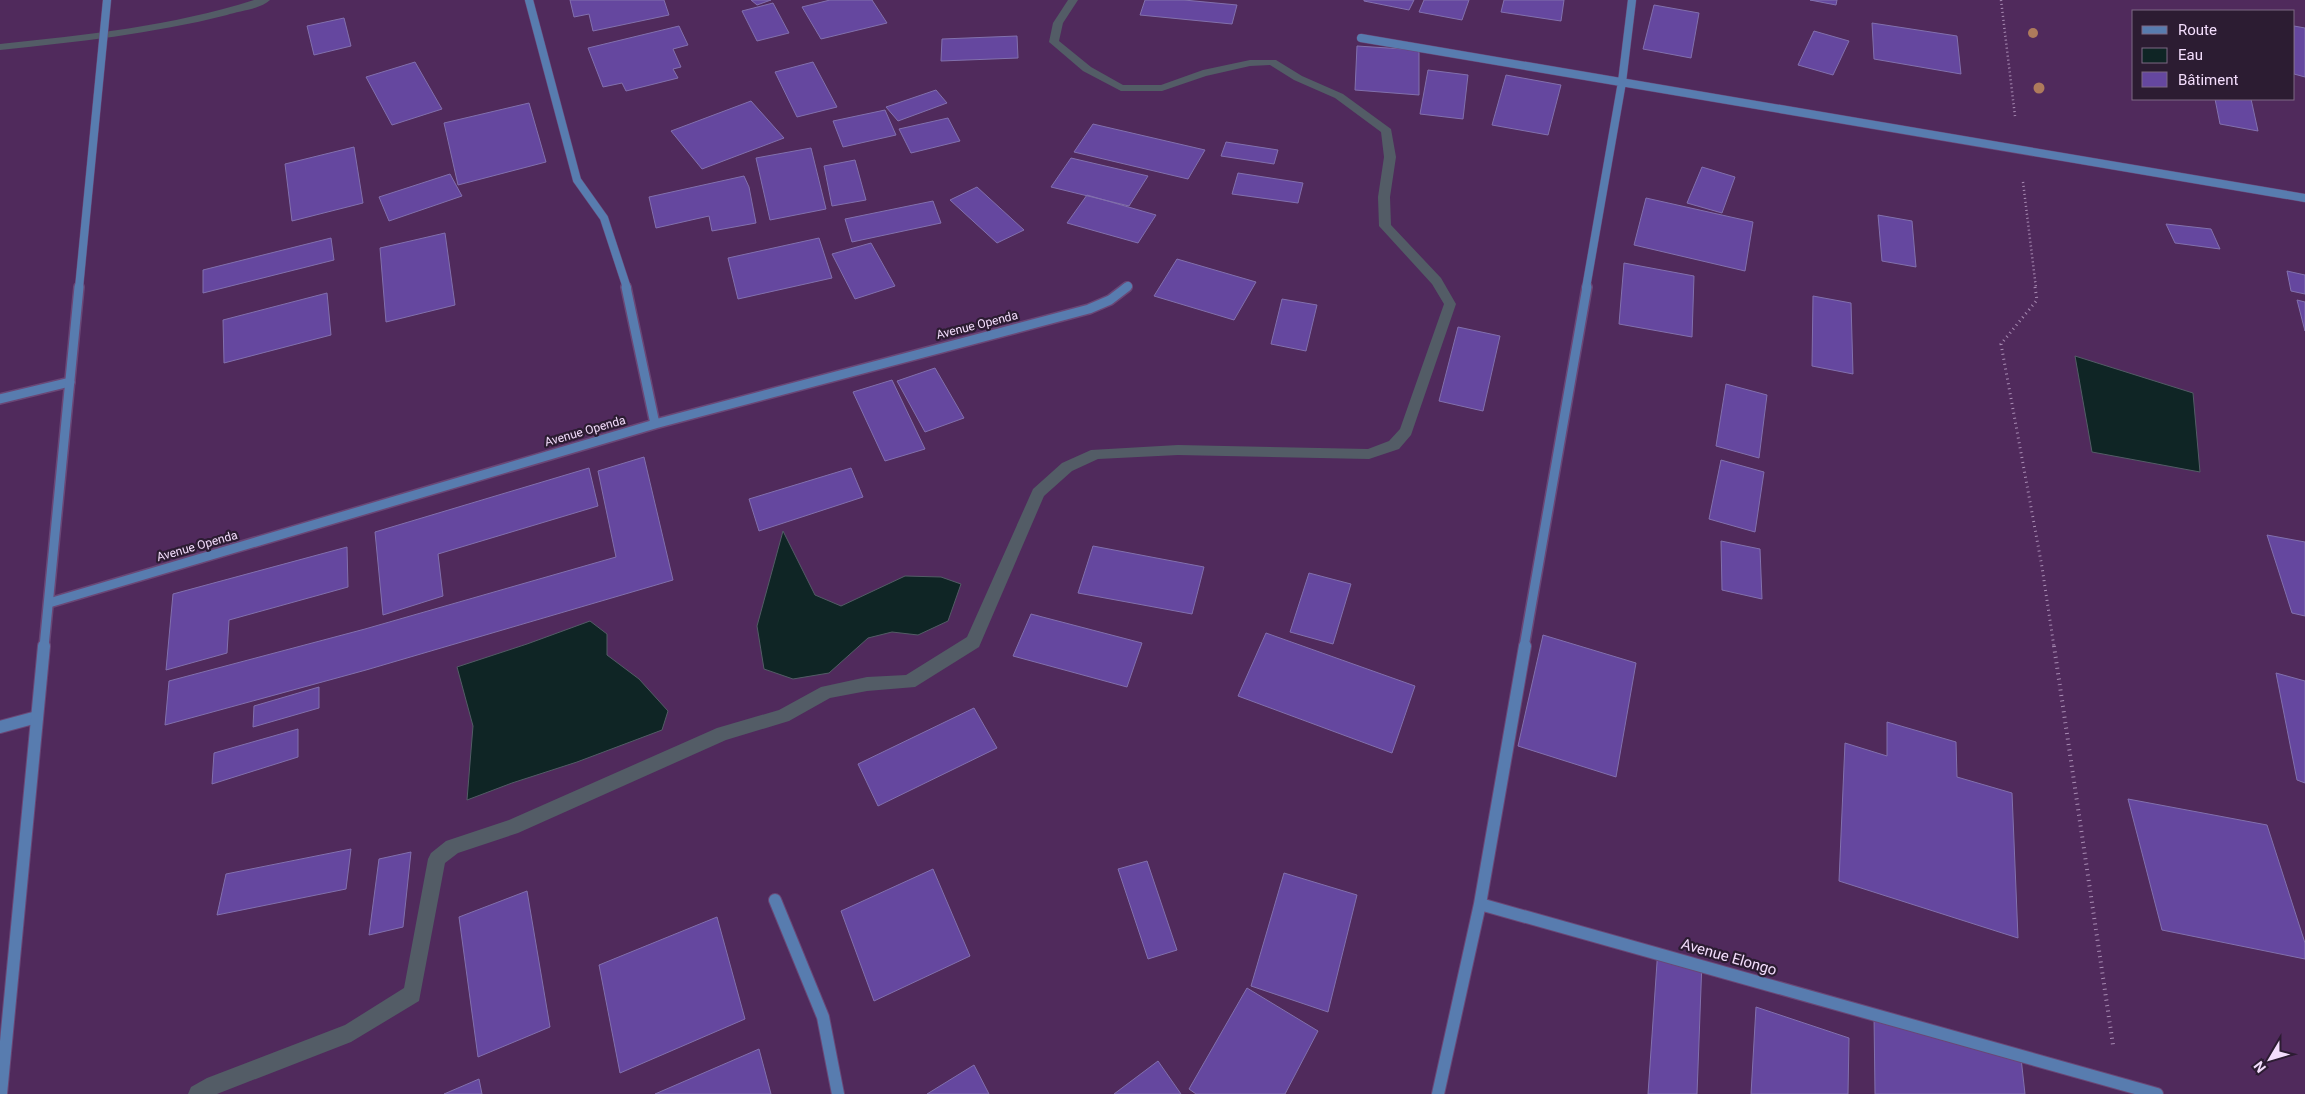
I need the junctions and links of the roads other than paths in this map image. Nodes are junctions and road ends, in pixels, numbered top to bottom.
1 (107, 0) edge
2 (529, 0) edge
3 (1632, 0) edge
4 (1361, 38) dead end
5 (1622, 82) junction
6 (2305, 198) edge
7 (1128, 286) dead end
8 (70, 382) junction
9 (0, 399) edge
10 (656, 424) junction
11 (49, 603) junction
12 (37, 718) junction
13 (0, 727) edge
14 (775, 900) dead end
15 (1480, 904) junction
16 (1, 1094) edge
17 (838, 1094) edge
18 (1438, 1094) edge
19 (2157, 1094) edge

1 - 8 street
2 - 10 street
3 - 5 street
4 - 5 street
5 - 6 street
5 - 15 street
7 - 10 street, Avenue Openda
8 - 9 street
8 - 11 street
10 - 11 street, Avenue Openda
11 - 12 street
12 - 13 street
12 - 16 street
14 - 17 street
15 - 18 street
15 - 19 street, Avenue Elongo

